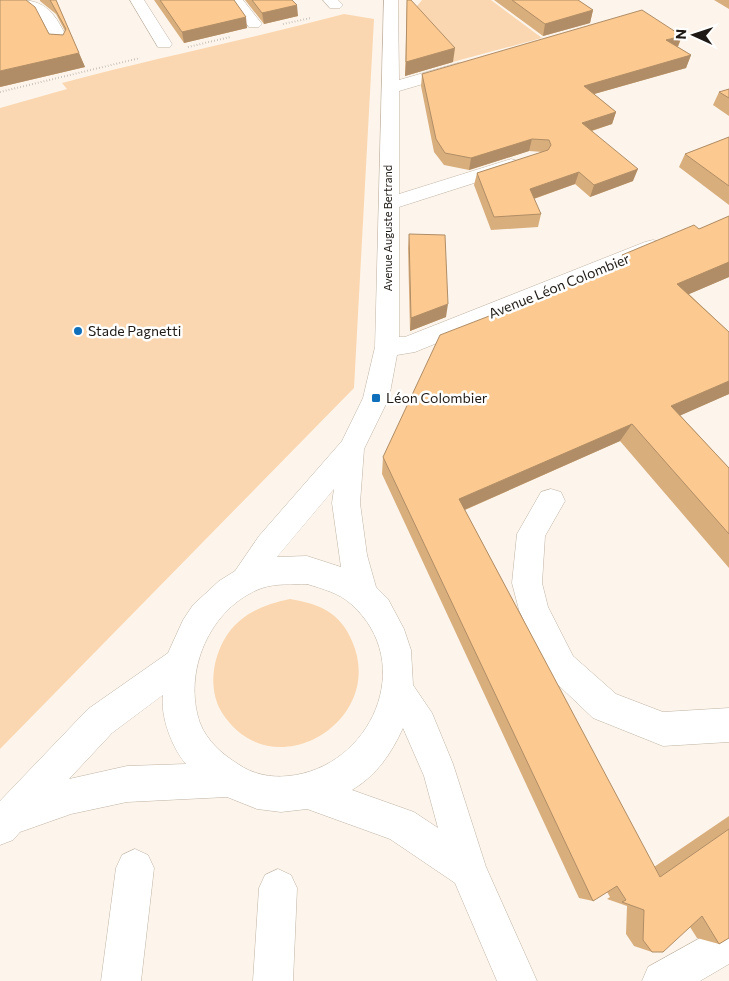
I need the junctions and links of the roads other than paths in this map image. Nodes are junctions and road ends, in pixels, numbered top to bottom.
1 (29, 0) edge
2 (136, 0) edge
3 (235, 0) edge
4 (391, 0) edge
5 (9, 5) edge
6 (254, 24) dead end
7 (62, 44) edge
8 (164, 44) dead end
9 (474, 63) edge
10 (390, 88) junction
11 (527, 160) edge
12 (388, 204) junction
13 (674, 239) edge
14 (386, 347) junction
15 (351, 449) junction
16 (551, 501) dead end
17 (245, 582) junction
18 (363, 595) junction
19 (181, 663) junction
20 (398, 690) junction
21 (729, 725) edge
22 (227, 780) junction
23 (309, 792) junction
24 (4, 823) edge
25 (135, 868) dead end
26 (468, 870) junction
27 (278, 888) dead end
28 (729, 942) edge
29 (121, 981) edge
30 (273, 981) edge
31 (517, 981) edge
32 (662, 981) edge

1 - 5 street
1 - 7 street
2 - 8 street
3 - 6 street
4 - 10 street, Avenue Auguste Bertrand
9 - 10 street
10 - 12 street, Avenue Auguste Bertrand
11 - 12 street
12 - 14 street, Avenue Auguste Bertrand
13 - 14 street, Avenue Léon Colombier
14 - 15 street, Avenue Auguste Bertrand
15 - 17 street, Avenue Auguste Bertrand
15 - 18 street, Avenue Auguste Bertrand
16 - 21 street
17 - 18 street
17 - 19 street
18 - 20 street
19 - 22 street
19 - 24 street
20 - 23 street
20 - 26 street
22 - 23 street
22 - 24 street
23 - 26 street
25 - 29 street
26 - 31 street
27 - 30 street
28 - 32 street

